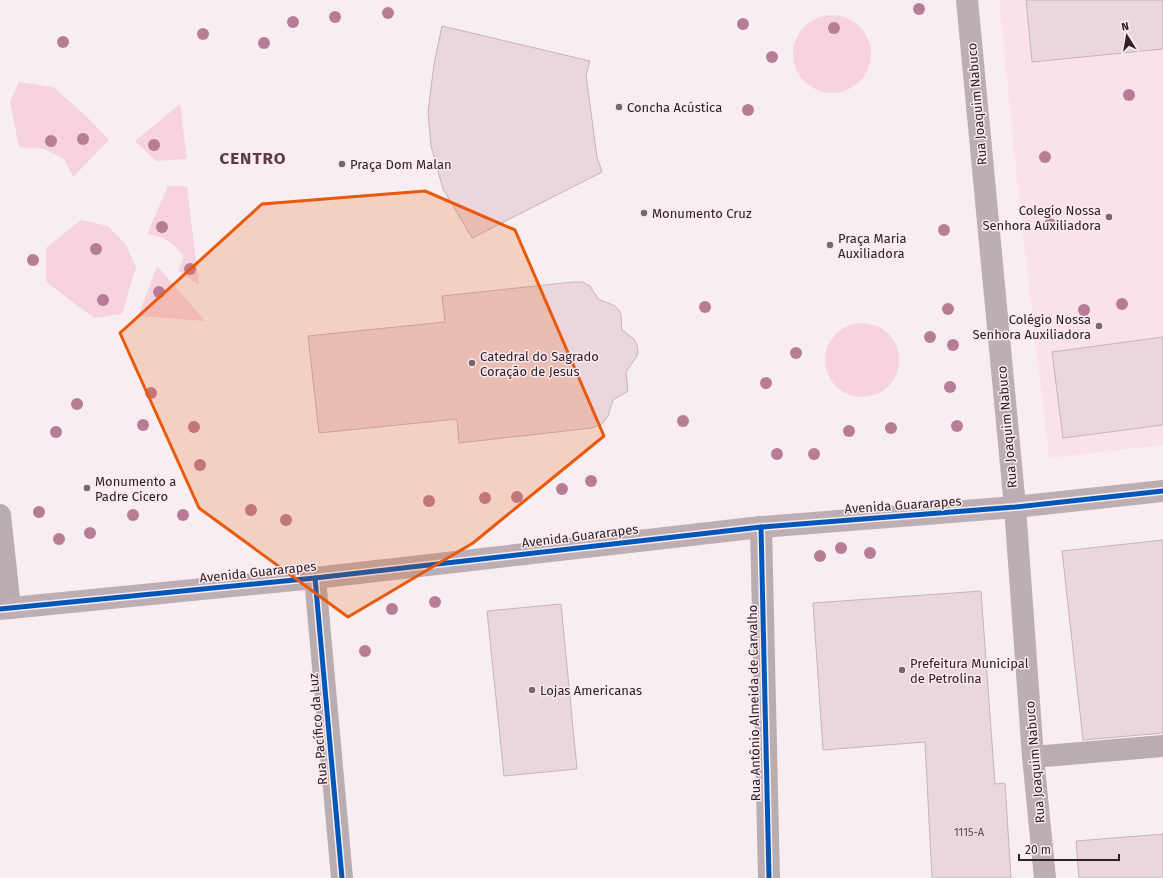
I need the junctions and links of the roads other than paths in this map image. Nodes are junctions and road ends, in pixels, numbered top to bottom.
1 (967, 0) edge
2 (1163, 491) edge
3 (1015, 507) junction
4 (0, 515) edge
5 (761, 527) junction
6 (315, 578) junction
7 (5, 608) edge
8 (1163, 746) edge
9 (1033, 757) junction
10 (342, 878) edge
11 (769, 878) edge
12 (1046, 878) edge

1 - 3 main road, Rua Joaquim Nabuco
2 - 3 main road, Avenida Guararapes
3 - 5 main road, Avenida Guararapes
3 - 9 main road, Rua Joaquim Nabuco
4 - 7 street
5 - 6 main road, Avenida Guararapes
5 - 11 street, Rua Antônio Almeida de Carvalho
6 - 7 main road, Avenida Guararapes
6 - 10 street, Rua Pacífico da Luz
8 - 9 street
9 - 12 main road, Rua Joaquim Nabuco

